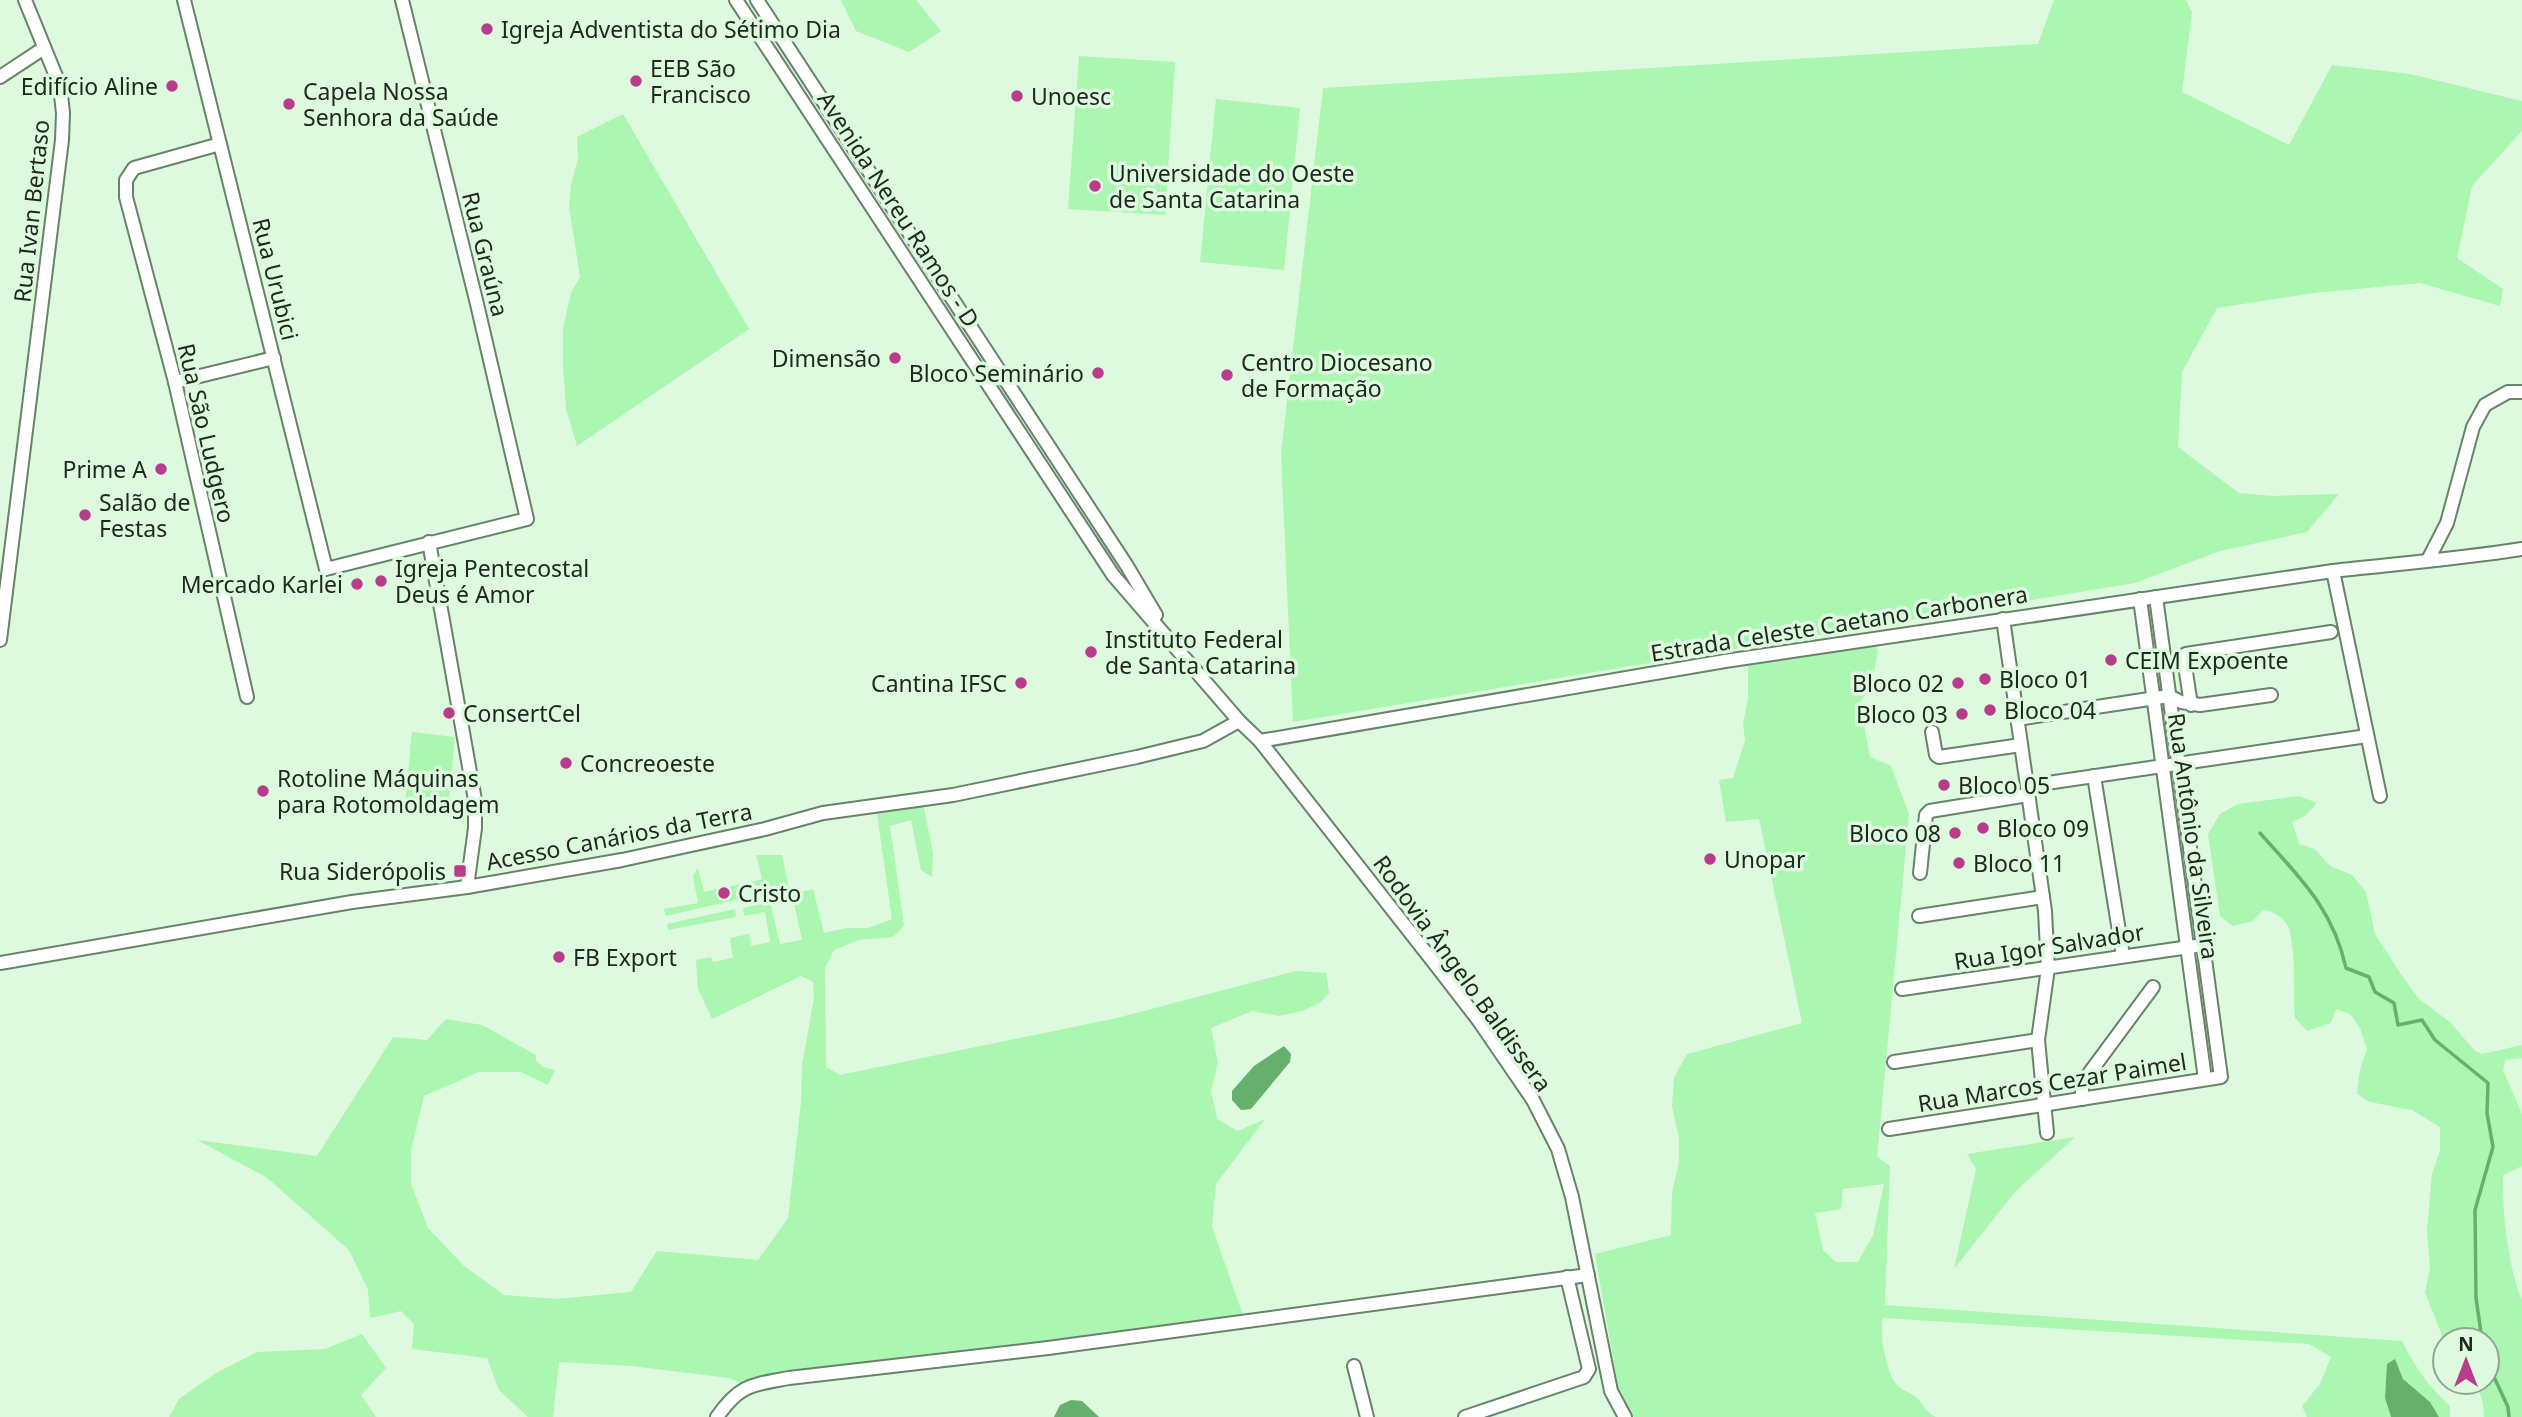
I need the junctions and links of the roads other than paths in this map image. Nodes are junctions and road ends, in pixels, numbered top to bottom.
1 (25, 0) edge
2 (184, 0) edge
3 (402, 0) edge
4 (736, 0) edge
5 (757, 0) edge
6 (44, 48) junction
7 (0, 77) edge
8 (220, 144) junction
9 (888, 200) junction
10 (874, 210) junction
11 (274, 358) junction
12 (174, 382) junction
13 (2522, 392) edge
14 (429, 542) junction
15 (2522, 549) edge
16 (2427, 560) junction
17 (2333, 571) junction
18 (2156, 597) junction
19 (2140, 599) junction
20 (3, 604) edge
21 (2003, 619) junction
22 (2331, 632) dead end
23 (0, 640) edge
24 (1174, 646) junction
25 (2270, 695) dead end
26 (2169, 696) junction
27 (247, 697) dead end
28 (2154, 698) junction
29 (2191, 705) junction
30 (2017, 719) junction
31 (1238, 721) junction
32 (1932, 732) dead end
33 (2367, 736) junction
34 (1260, 741) junction
35 (2021, 745) junction
36 (2177, 763) junction
37 (2163, 765) junction
38 (2094, 776) junction
39 (2028, 790) junction
40 (2381, 796) dead end
41 (1920, 873) dead end
42 (467, 887) junction
43 (2043, 897) junction
44 (1919, 916) dead end
45 (2203, 945) junction
46 (2187, 947) junction
47 (2123, 956) junction
48 (0, 963) edge
49 (2048, 968) junction
50 (2153, 987) dead end
51 (1902, 989) dead end
52 (2038, 1040) junction
53 (1894, 1062) dead end
54 (2221, 1077) joint
55 (2205, 1079) junction
56 (2082, 1098) junction
57 (2044, 1105) junction
58 (1889, 1129) dead end
59 (2047, 1133) dead end
60 (1588, 1275) junction
61 (1567, 1277) junction
62 (1354, 1366) dead end
63 (717, 1417) edge
64 (1367, 1417) edge
65 (1465, 1417) edge
66 (1625, 1417) edge

1 - 6 street, Rua Ivan Bertaso
2 - 8 street, Rua Urubici
3 - 14 street, Rua Graúna
4 - 10 street, Avenida Nereu Ramos - D
5 - 9 street, Avenida Nereu Ramos - D
6 - 7 street
6 - 20 street, Rua Ivan Bertaso
8 - 11 street, Rua Urubici
8 - 12 street, Rua São Ludgero
9 - 10 street
9 - 24 street, Avenida Nereu Ramos - D
10 - 24 street, Avenida Nereu Ramos - D
11 - 12 street
11 - 14 street, Rua Urubici
12 - 27 street, Rua São Ludgero
13 - 16 street
14 - 42 street
15 - 16 street, Estrada Celeste Caetano Carbonera
16 - 17 street, Estrada Celeste Caetano Carbonera
17 - 18 street, Estrada Celeste Caetano Carbonera
17 - 33 street
18 - 19 street, Estrada Celeste Caetano Carbonera
18 - 26 street, Rua Antônio da Silveira
19 - 21 street, Estrada Celeste Caetano Carbonera
19 - 28 street, Rua Antônio da Silveira
20 - 23 street, Rua Ivan Bertaso
21 - 30 street
21 - 34 street, Estrada Celeste Caetano Carbonera
22 - 29 street
24 - 31 street, Avenida Nereu Ramos - D
25 - 29 street
26 - 28 street
26 - 29 street
26 - 36 street, Rua Antônio da Silveira
28 - 30 street
28 - 37 street, Rua Antônio da Silveira
30 - 35 street
31 - 34 street, Avenida Nereu Ramos - D
31 - 42 street, Acesso Canários da Terra
32 - 35 street
33 - 36 street
33 - 40 street
34 - 60 street, Rodovia Ângelo Baldissera
35 - 39 street
36 - 37 street
36 - 45 street, Rua Antônio da Silveira
37 - 38 street
37 - 46 street, Rua Antônio da Silveira
38 - 39 street
38 - 47 street
39 - 41 street
39 - 43 street
42 - 48 street, Acesso Canários da Terra
43 - 44 street
43 - 49 street
45 - 46 street, Rua Igor Salvador
45 - 54 street, Rua Antônio da Silveira
46 - 47 street, Rua Igor Salvador
46 - 55 street, Rua Antônio da Silveira
47 - 49 street, Rua Igor Salvador
49 - 51 street, Rua Igor Salvador
49 - 52 street
50 - 56 street
52 - 53 street
52 - 57 street
54 - 55 street, Rua Marcos Cezar Paimel
55 - 56 street, Rua Marcos Cezar Paimel
56 - 57 street, Rua Marcos Cezar Paimel
57 - 58 street, Rua Marcos Cezar Paimel
57 - 59 street
60 - 61 street
60 - 66 street, Rodovia Ângelo Baldissera
61 - 63 street
61 - 65 street
62 - 64 street

